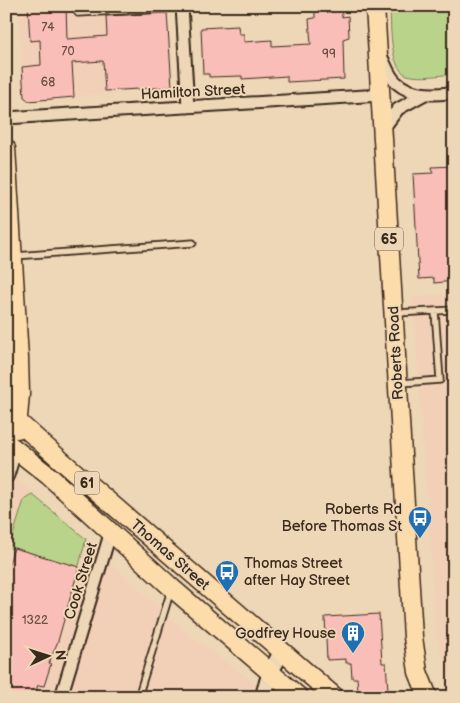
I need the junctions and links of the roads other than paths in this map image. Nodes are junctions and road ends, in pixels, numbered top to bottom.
1 (375, 6) edge
2 (182, 7) edge
3 (78, 13) dead end
4 (378, 48) junction
5 (454, 93) edge
6 (425, 94) junction
7 (381, 96) junction
8 (188, 107) junction
9 (6, 118) edge
10 (383, 129) junction
11 (6, 148) edge
12 (193, 243) dead end
13 (12, 256) junction
14 (454, 310) edge
15 (436, 311) junction
16 (394, 313) junction
17 (398, 383) junction
18 (12, 417) edge
19 (10, 445) edge
20 (6, 475) edge
21 (111, 531) junction
22 (172, 588) junction
23 (282, 651) junction
24 (270, 673) junction
25 (61, 697) edge
26 (138, 697) edge
27 (263, 697) edge
28 (298, 697) edge
29 (335, 697) edge
30 (428, 697) edge

1 - 4 main road, Roberts Road / 65
2 - 3 lane
2 - 8 street
4 - 6 street
4 - 7 main road, Roberts Road / 65
5 - 6 street
6 - 10 street
7 - 8 street, Hamilton Street
7 - 10 main road, Roberts Road / 65
8 - 9 street, Hamilton Street
10 - 16 main road, Roberts Road / 65
11 - 13 main road
12 - 13 lane
13 - 18 main road
14 - 15 lane
15 - 16 lane
15 - 17 lane
16 - 17 main road, Roberts Road / 65
17 - 30 main road, Roberts Road / 65
18 - 19 main road
18 - 23 main road, Thomas Street / 61
19 - 20 main road
19 - 21 main road, Thomas Street / 61
21 - 22 main road, Thomas Street / 61
21 - 25 street, Cook Street
22 - 24 main road, Thomas Street / 61
22 - 26 lane
23 - 24 main road
23 - 29 main road, Thomas Street / 61
24 - 27 main road
24 - 28 main road, Thomas Street / 61

